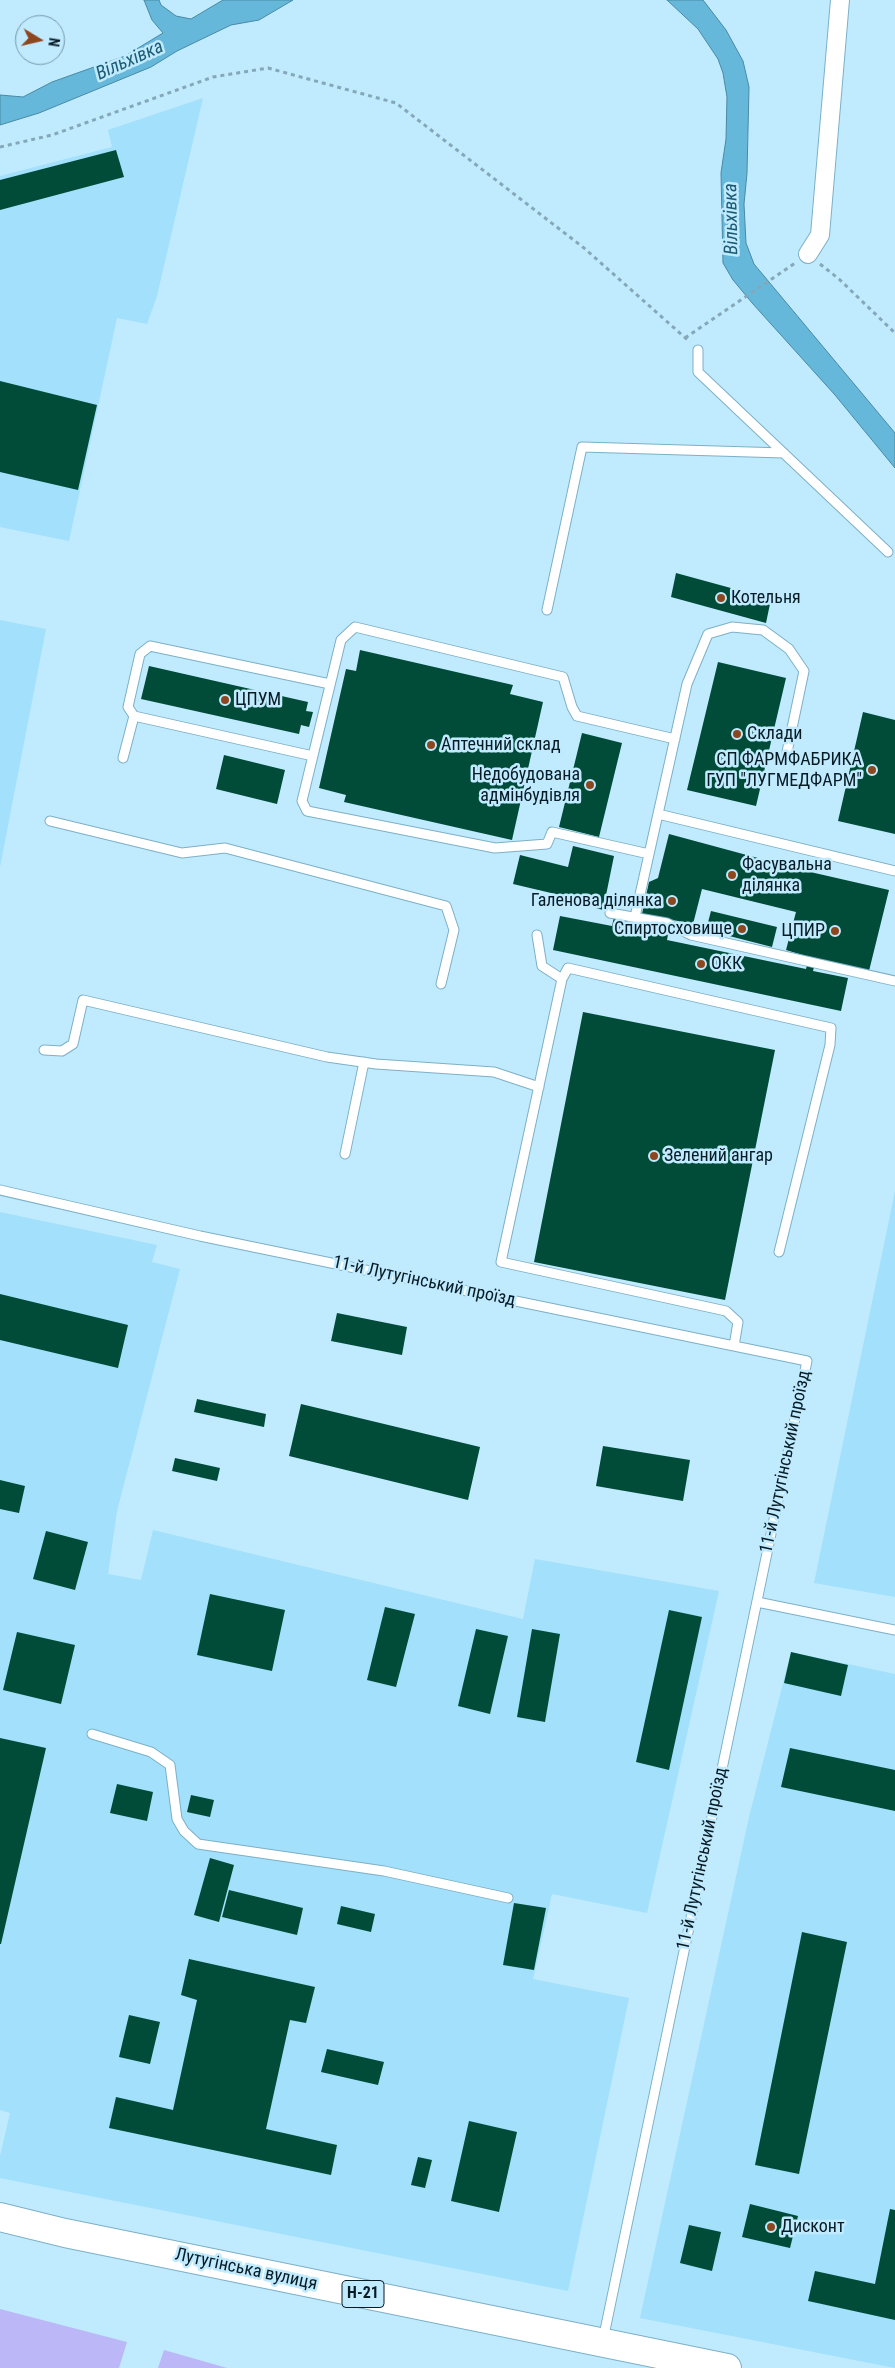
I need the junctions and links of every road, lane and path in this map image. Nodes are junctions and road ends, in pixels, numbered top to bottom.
1 (840, 0) edge
2 (0, 147) edge
3 (808, 254) joint
4 (777, 273) dead end
5 (895, 333) edge
6 (685, 338) junction
7 (698, 350) joint
8 (784, 453) junction
9 (888, 552) dead end
10 (547, 610) dead end
11 (330, 684) junction
12 (134, 716) junction
13 (675, 739) junction
14 (787, 752) dead end
15 (313, 756) junction
16 (123, 758) dead end
17 (658, 814) junction
18 (50, 821) dead end
19 (649, 854) junction
20 (895, 871) edge
21 (610, 912) dead end
22 (634, 917) junction
23 (537, 935) dead end
24 (562, 979) junction
25 (895, 981) edge
26 (442, 984) dead end
27 (44, 1050) dead end
28 (364, 1062) junction
29 (539, 1087) junction
30 (345, 1154) dead end
31 (0, 1190) edge
32 (779, 1252) dead end
33 (734, 1346) junction
34 (757, 1602) junction
35 (895, 1630) edge
36 (92, 1734) dead end
37 (508, 1898) dead end
38 (0, 2217) edge
39 (602, 2342) junction
40 (727, 2368) edge

1 - 3 street
2 - 6 path
3 - 5 path
4 - 6 path
6 - 7 path
7 - 8 lane
8 - 9 lane
8 - 10 lane
11 - 12 lane
11 - 13 lane
11 - 15 lane
12 - 15 lane
12 - 16 lane
13 - 14 lane
13 - 17 lane
15 - 19 lane
17 - 19 lane
17 - 20 lane
18 - 26 lane
19 - 22 lane
21 - 22 lane
22 - 25 lane
23 - 24 lane
24 - 29 lane
24 - 32 lane
27 - 28 lane
28 - 29 lane
28 - 30 lane
29 - 33 lane
31 - 33 lane, 11-й Лутугінський проїзд
33 - 34 lane, 11-й Лутугінський проїзд
34 - 35 lane
34 - 39 lane, 11-й Лутугінський проїзд
36 - 37 lane
38 - 39 main road, Лутугінська вулиця / Н-21
39 - 40 main road, Лутугінська вулиця / Н-21

